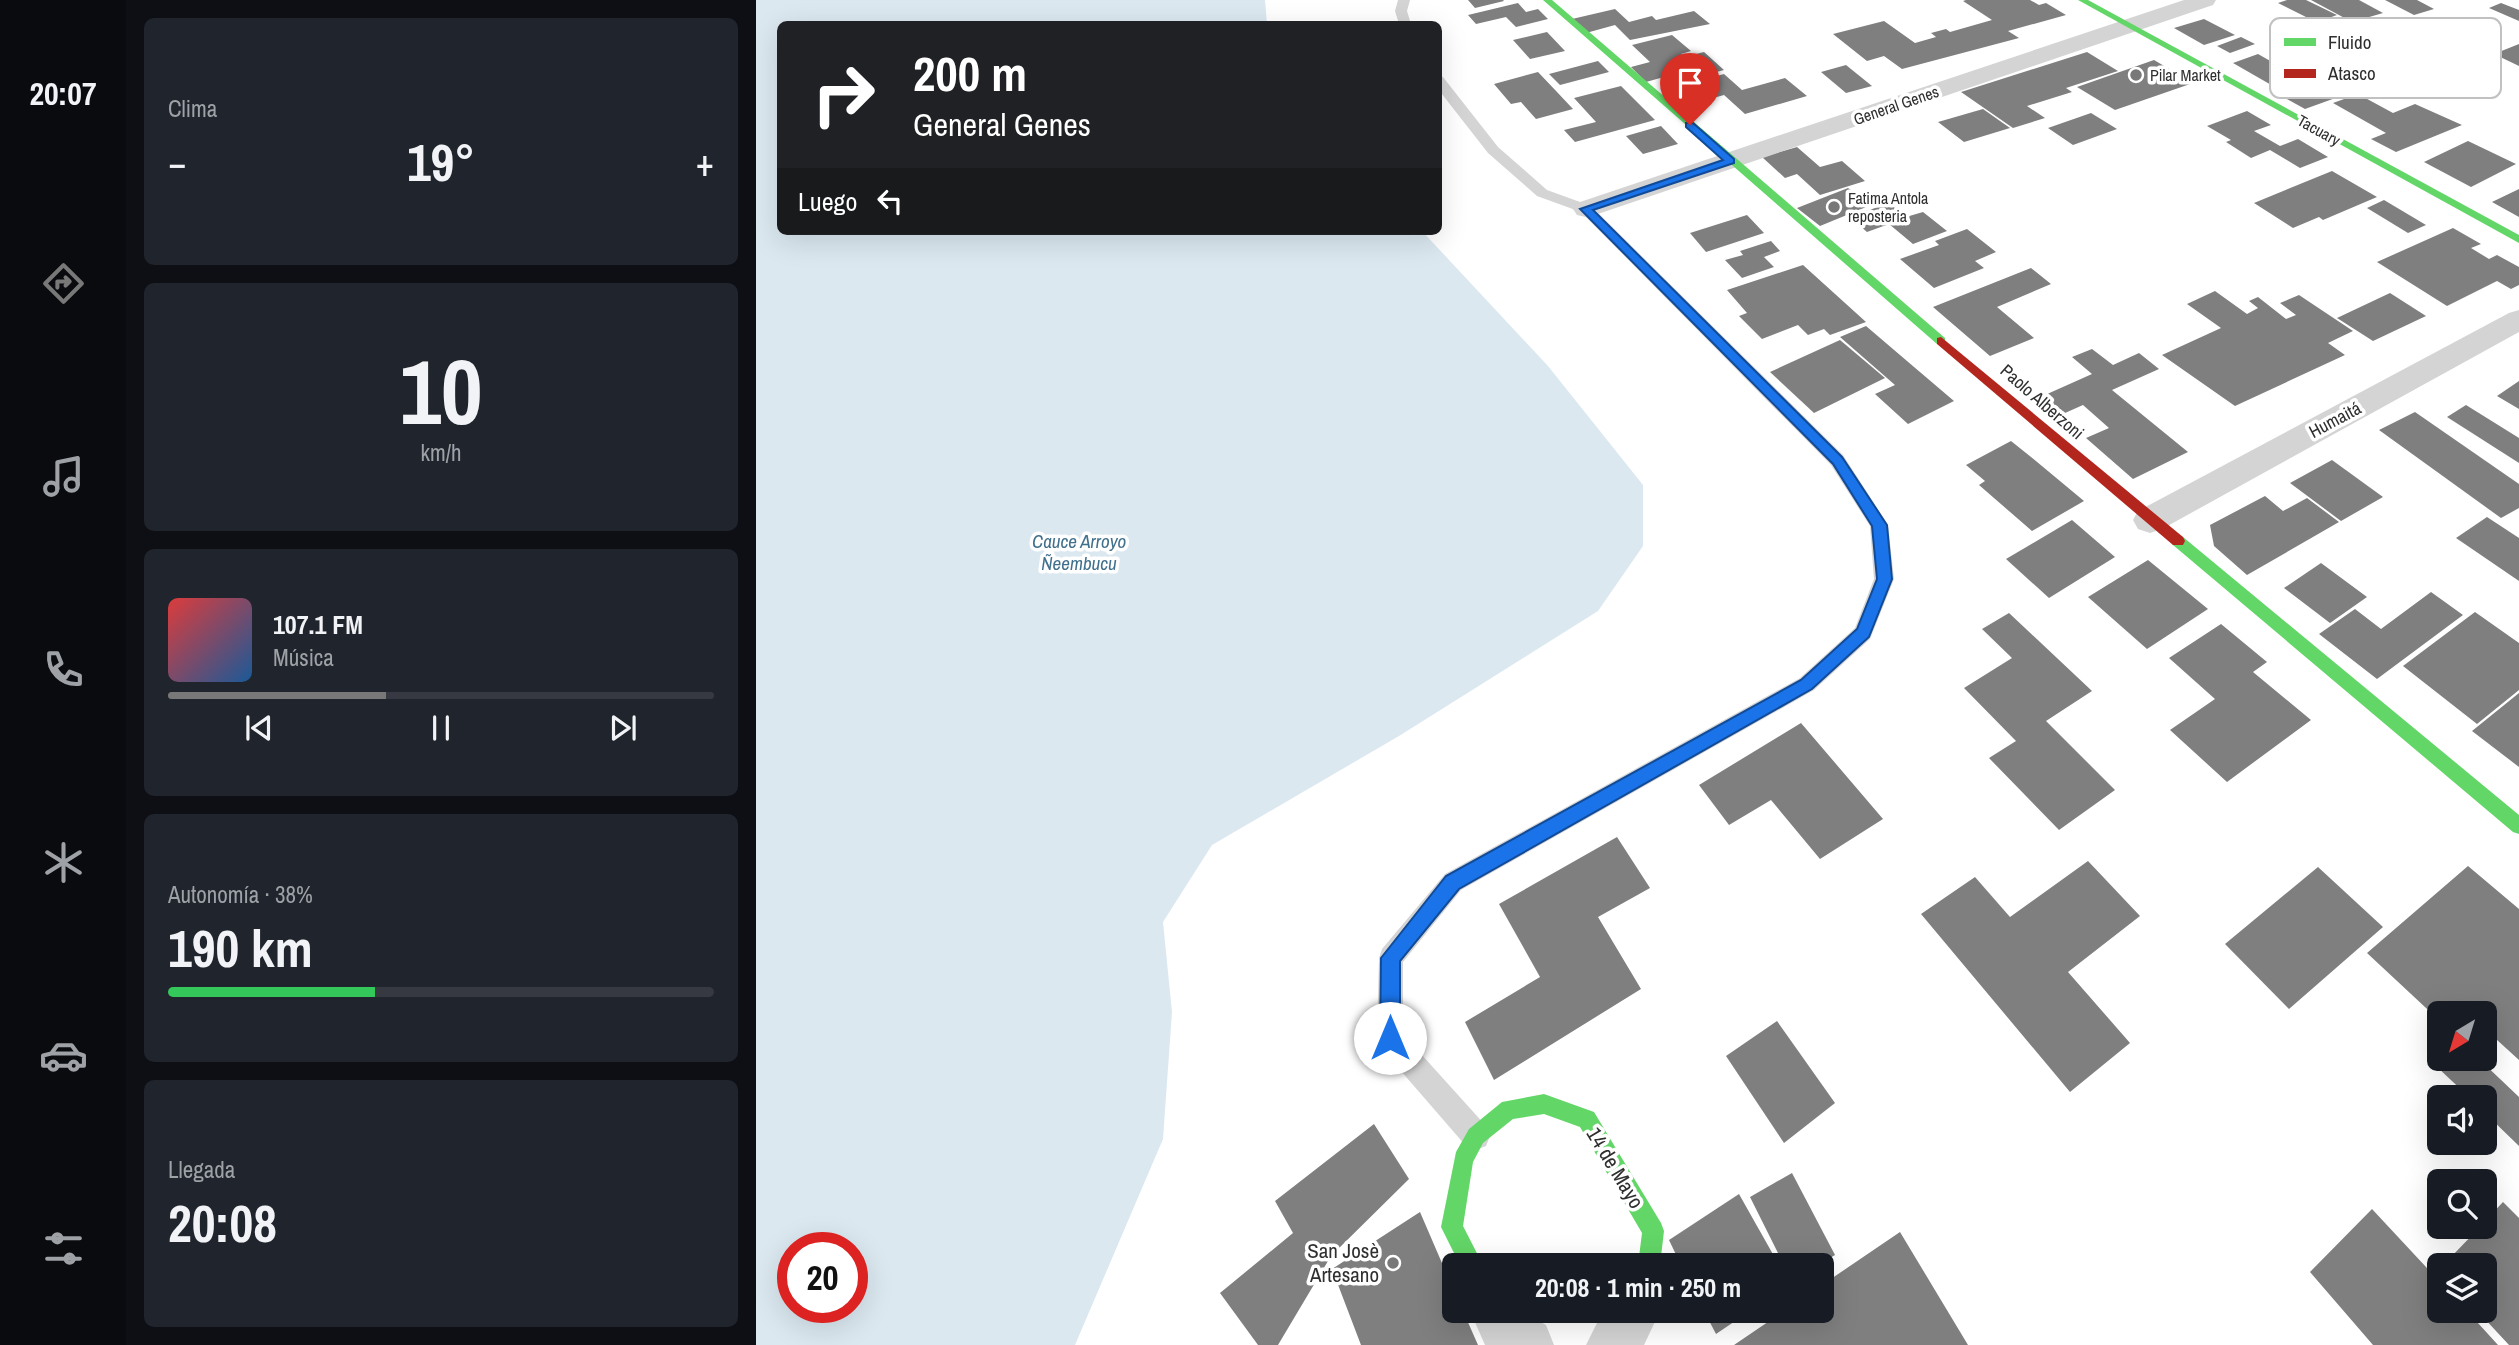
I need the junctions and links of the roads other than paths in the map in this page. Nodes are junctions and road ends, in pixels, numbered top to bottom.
1 (1404, 0) edge
2 (1547, 0) edge
3 (2082, 0) edge
4 (2205, 0) edge
5 (1404, 21) edge
6 (2130, 26) junction
7 (1442, 85) edge
8 (1730, 161) junction
9 (1586, 209) junction
10 (2519, 240) edge
11 (2519, 320) edge
12 (2150, 520) junction
13 (2519, 826) edge
14 (1476, 1136) junction
15 (1466, 1253) edge
16 (1650, 1253) edge
17 (1503, 1323) edge
18 (1626, 1323) edge
19 (1526, 1345) edge
20 (1614, 1345) edge

1 - 5 lane
2 - 8 street, Paolo Alberzoni
3 - 6 street, Tacuary
4 - 6 street, General Genes
6 - 8 street, General Genes
6 - 10 street, Tacuary
7 - 9 lane
8 - 9 street, General Genes
8 - 12 street, Paolo Alberzoni
9 - 14 lane
11 - 12 street, Humaitá
12 - 13 street, Paolo Alberzoni
14 - 15 street, 14 de Mayo
14 - 16 street, 14 de Mayo
17 - 19 street
18 - 20 street

